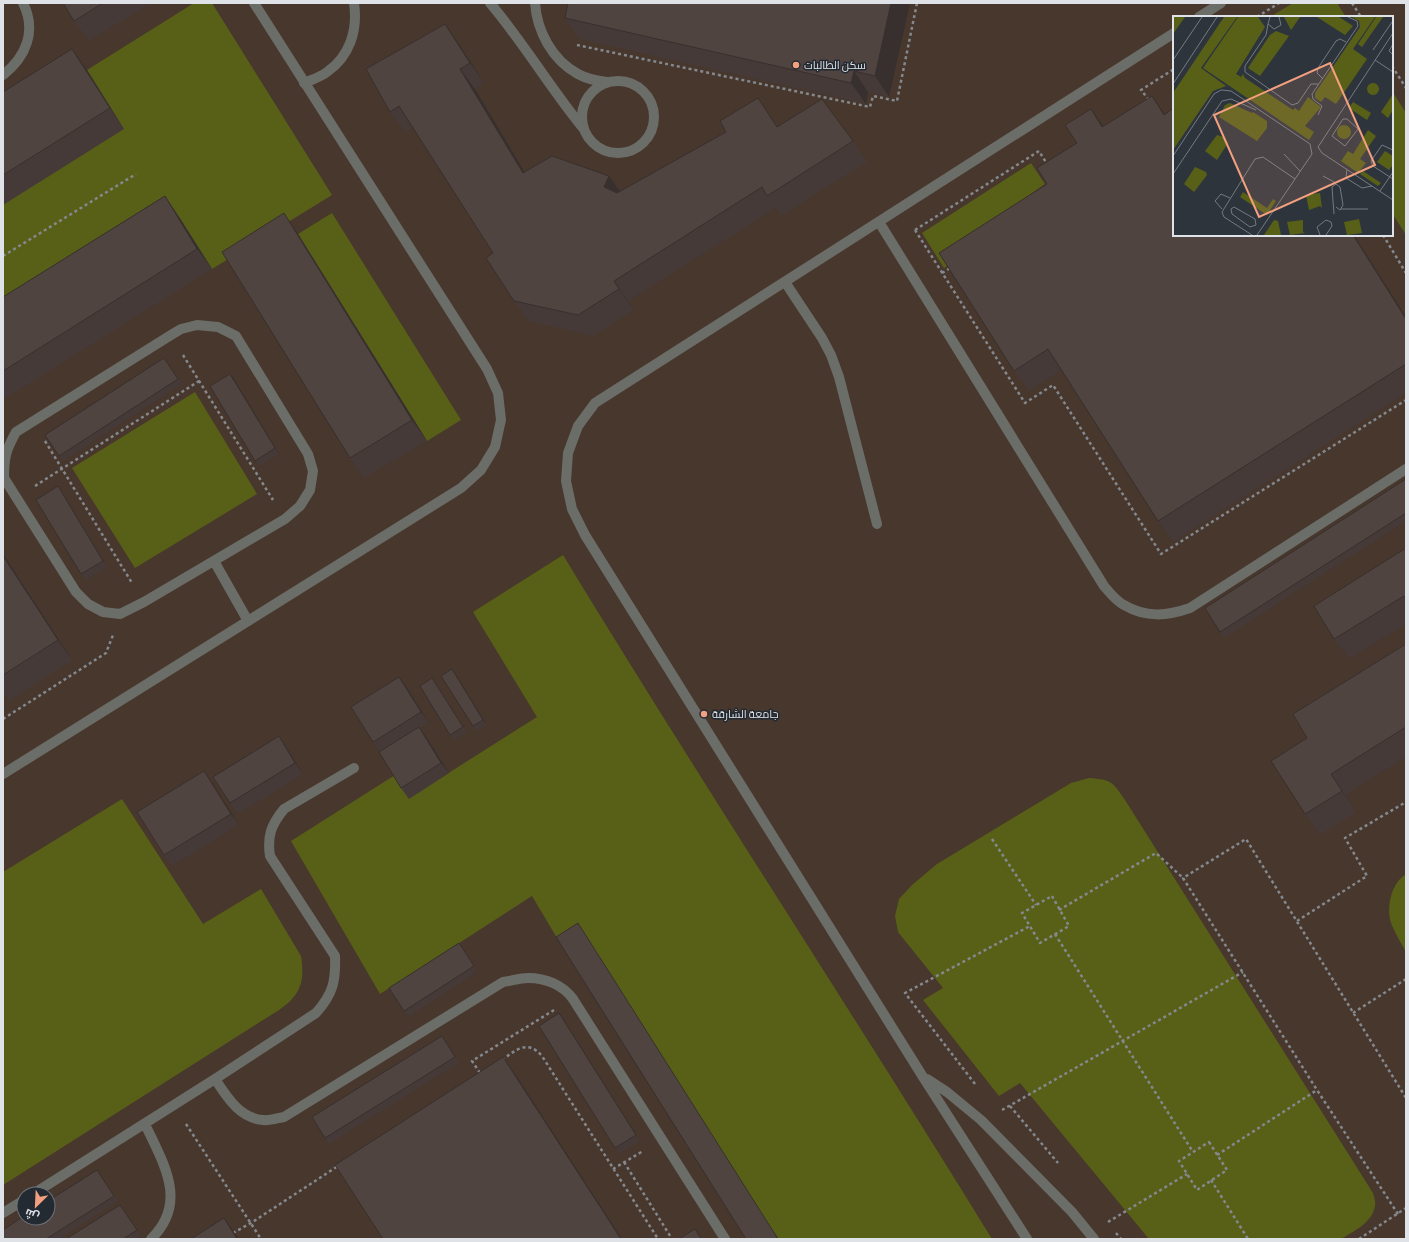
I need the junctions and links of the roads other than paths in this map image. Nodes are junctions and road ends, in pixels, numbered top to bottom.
1 (24, 3) edge
2 (254, 3) edge
3 (354, 3) edge
4 (490, 3) edge
5 (535, 3) edge
6 (1221, 3) edge
7 (1201, 16) edge
8 (1173, 34) edge
9 (3, 74) edge
10 (607, 82) junction
11 (304, 83) junction
12 (583, 129) junction
13 (879, 222) junction
14 (785, 282) junction
15 (1406, 469) edge
16 (877, 524) dead end
17 (214, 561) junction
18 (248, 621) junction
19 (354, 768) dead end
20 (3, 774) edge
21 (923, 1077) junction
22 (215, 1079) junction
23 (144, 1124) junction
24 (47, 1186) edge
25 (16, 1205) edge
26 (3, 1213) edge
27 (152, 1239) edge
28 (725, 1239) edge
29 (1027, 1239) edge
30 (1094, 1239) edge

1 - 9 street
2 - 11 street
3 - 11 street
4 - 12 street
5 - 10 street
6 - 7 street
8 - 13 street
10 - 12 street
10 - 12 street
11 - 18 street
13 - 14 street
13 - 15 street
14 - 16 street
14 - 21 street
17 - 17 street
17 - 18 street
18 - 20 street
19 - 22 street
21 - 29 street
21 - 30 street
22 - 23 street
22 - 28 street
23 - 24 street
23 - 27 street
25 - 26 street

